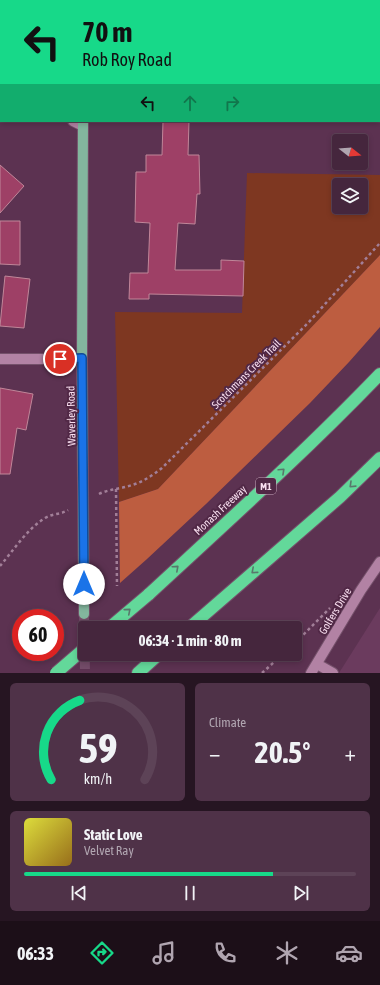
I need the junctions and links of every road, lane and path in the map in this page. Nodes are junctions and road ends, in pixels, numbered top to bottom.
1 (83, 123) edge
2 (380, 243) edge
3 (82, 358) junction
4 (0, 359) edge
5 (380, 374) edge
6 (380, 458) edge
7 (116, 489) junction
8 (106, 490) dead end
9 (62, 514) dead end
10 (380, 562) edge
11 (0, 566) edge
12 (117, 586) dead end
13 (334, 604) dead end
14 (84, 614) tunnel mouth
15 (117, 621) edge
16 (197, 621) edge
17 (302, 637) edge
18 (78, 654) edge
19 (152, 661) edge
20 (275, 661) edge
21 (317, 664) junction
22 (56, 673) edge
23 (138, 673) edge
24 (262, 673) edge
25 (311, 673) edge
26 (333, 673) edge

1 - 3 main road, Waverley Road
2 - 7 path, Scotchmans Creek Trail
3 - 4 street
3 - 14 main road, Waverley Road
15 -> 5 highway, Monash Freeway / M1, bridge
6 -> 16 highway
7 - 8 path, Scotchmans Creek Trail
7 - 12 path
9 - 11 path
10 - 21 street, Golfers Drive
13 - 17 path
18 - 22 highway, bridge
19 - 23 highway
20 - 24 path
21 - 25 street, Golfers Drive
21 - 26 street

